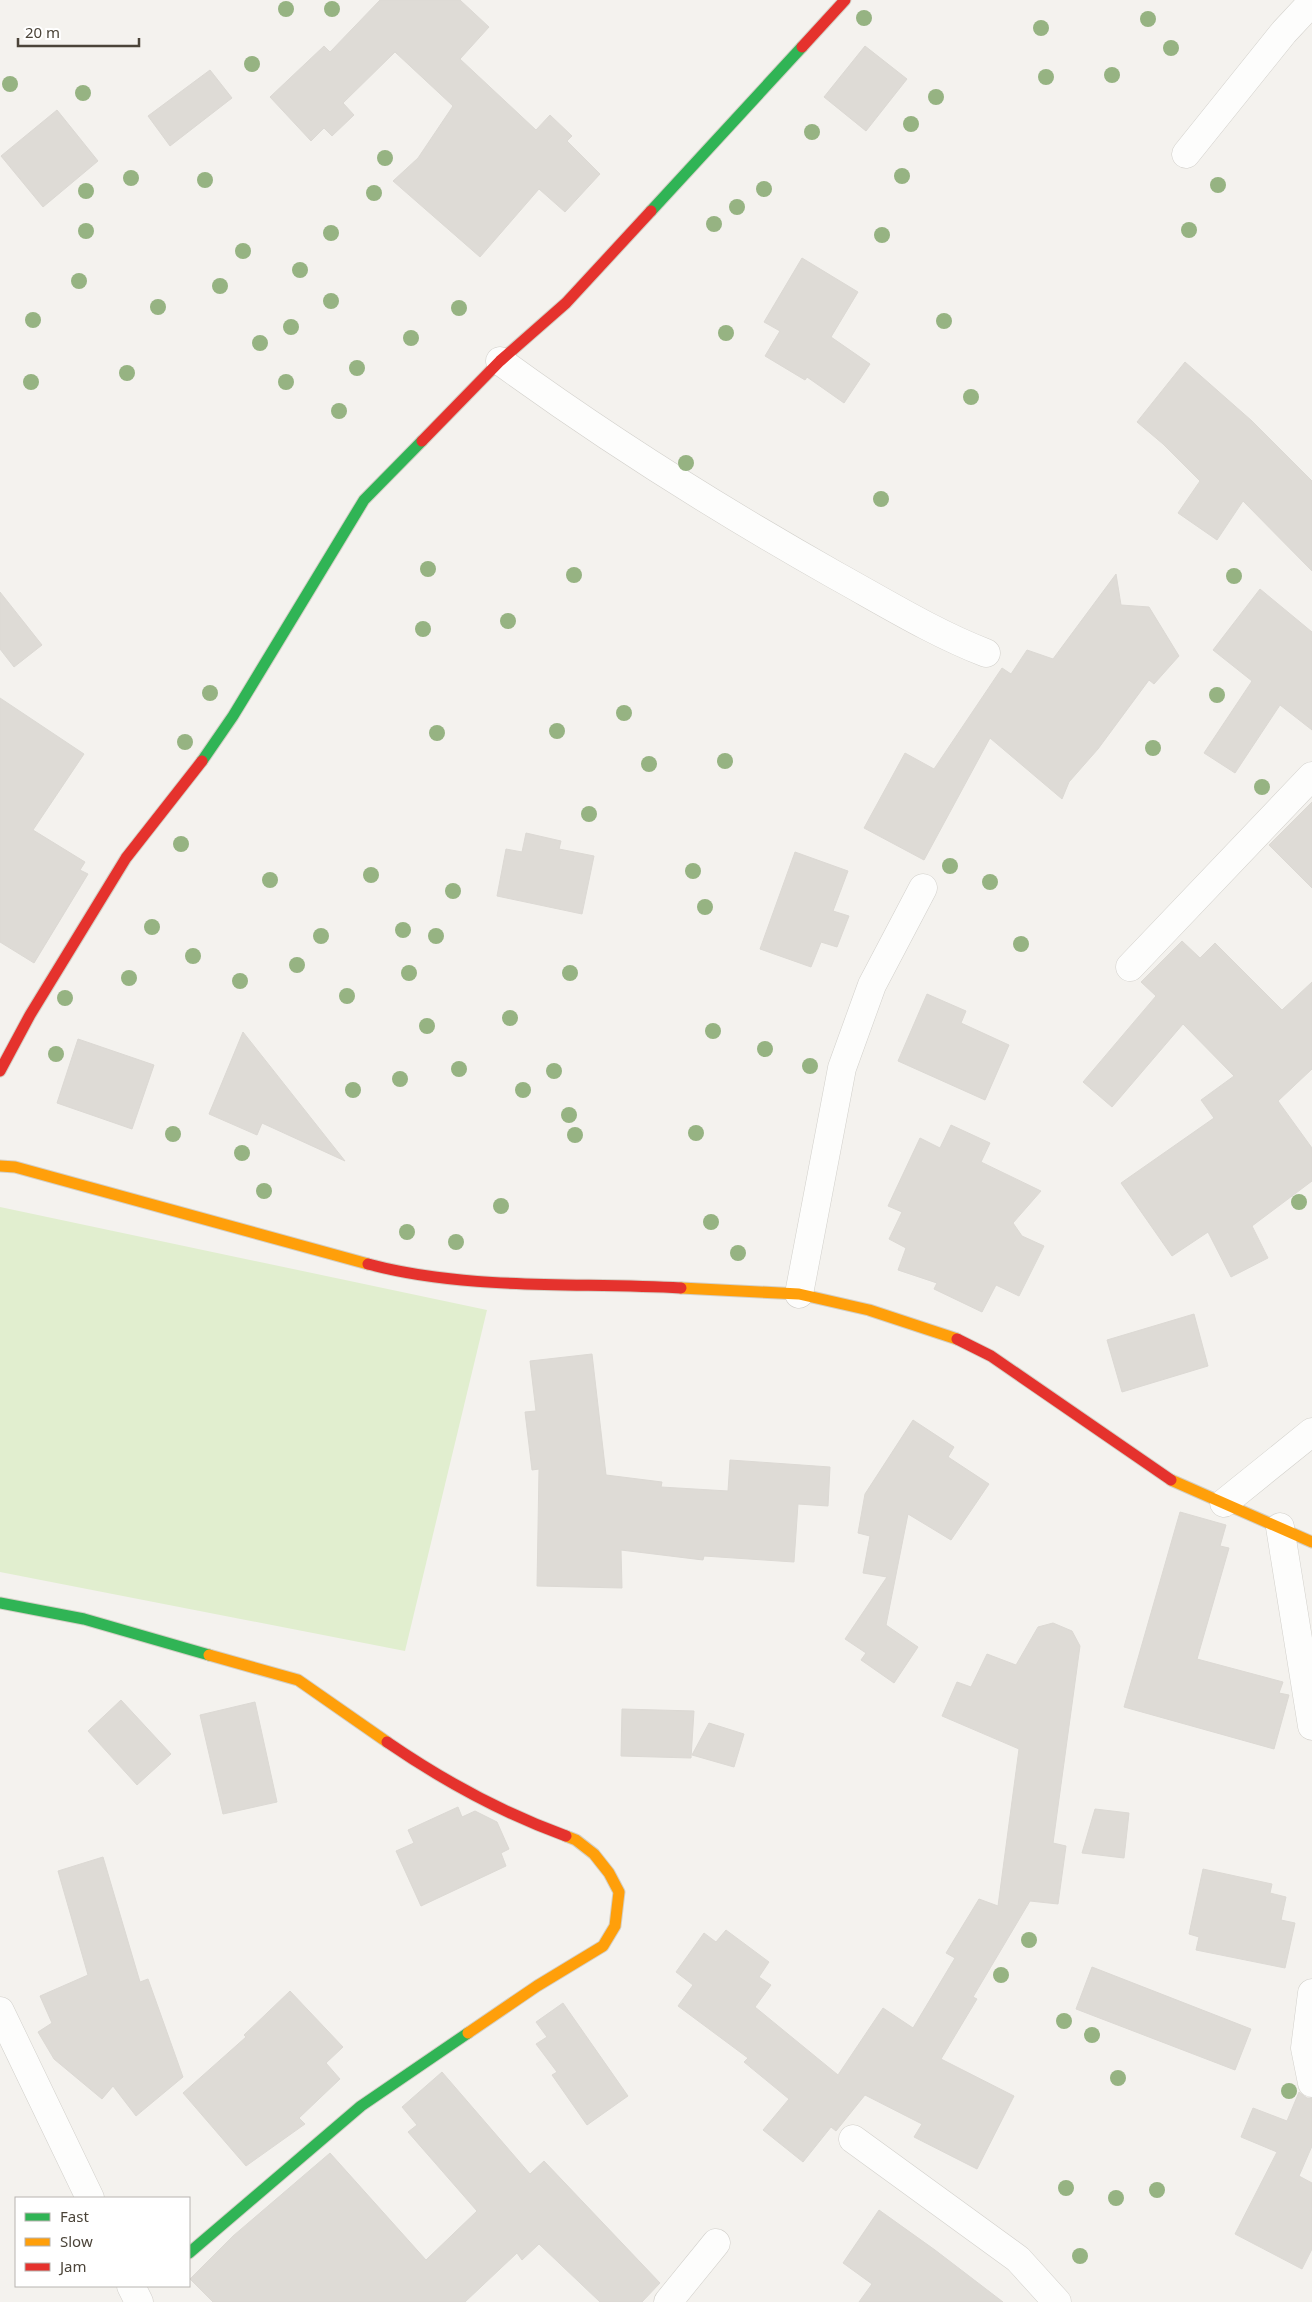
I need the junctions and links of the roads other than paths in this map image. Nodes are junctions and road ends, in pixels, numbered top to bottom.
1 (845, 0) edge
2 (1312, 2) edge
3 (1186, 154) dead end
4 (500, 361) junction
5 (986, 654) dead end
6 (1312, 776) edge
7 (923, 888) dead end
8 (1130, 967) dead end
9 (0, 1071) edge
10 (0, 1166) edge
11 (799, 1294) junction
12 (1312, 1432) edge
13 (1224, 1503) junction
14 (1280, 1527) junction
15 (1312, 1542) edge
16 (0, 1603) edge
17 (1312, 1726) edge
18 (1312, 1993) edge
19 (0, 2011) edge
20 (1312, 2083) edge
21 (853, 2139) dead end
22 (90, 2197) edge
23 (716, 2243) dead end
24 (190, 2252) edge
25 (668, 2302) edge
26 (1058, 2302) edge

1 - 4 street
2 - 3 street
4 - 5 street
4 - 9 street
6 - 8 street
7 - 11 street
10 - 11 street
11 - 13 street
12 - 13 street
13 - 14 street
14 - 15 street
14 - 17 street
16 - 24 street
18 - 20 street
19 - 22 street
21 - 26 street
23 - 25 street

